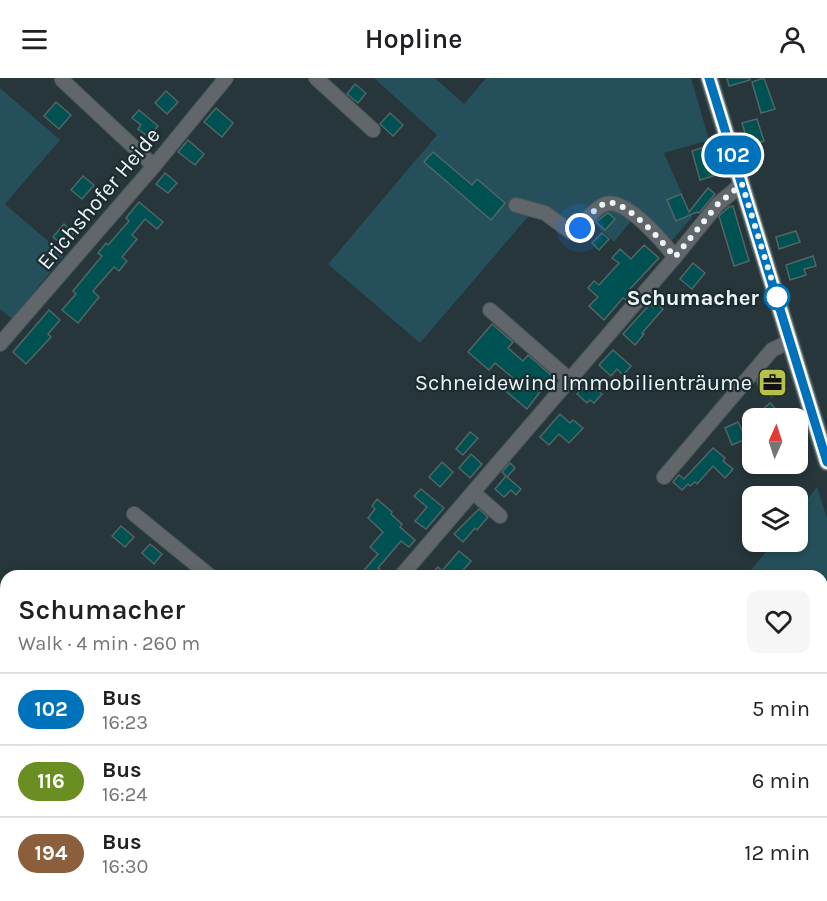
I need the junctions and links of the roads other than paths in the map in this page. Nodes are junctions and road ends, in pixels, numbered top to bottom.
1 (226, 78) edge
2 (316, 78) edge
3 (709, 78) edge
4 (62, 80) dead end
5 (373, 130) dead end
6 (154, 166) junction
7 (742, 184) junction
8 (516, 205) dead end
9 (675, 257) junction
10 (490, 310) dead end
11 (790, 341) junction
12 (0, 344) edge
13 (570, 380) junction
14 (827, 462) edge
15 (664, 477) dead end
16 (474, 493) junction
17 (134, 514) dead end
18 (500, 516) dead end
19 (203, 570) edge
20 (406, 570) edge

1 - 6 street, Erichshofer Heide
2 - 5 street
3 - 7 main road
4 - 6 street
6 - 12 street, Erichshofer Heide
7 - 9 street
7 - 11 main road
8 - 9 street
9 - 13 street
10 - 13 street
11 - 14 main road
11 - 15 street
13 - 16 street
16 - 18 street
16 - 20 street
17 - 19 street

